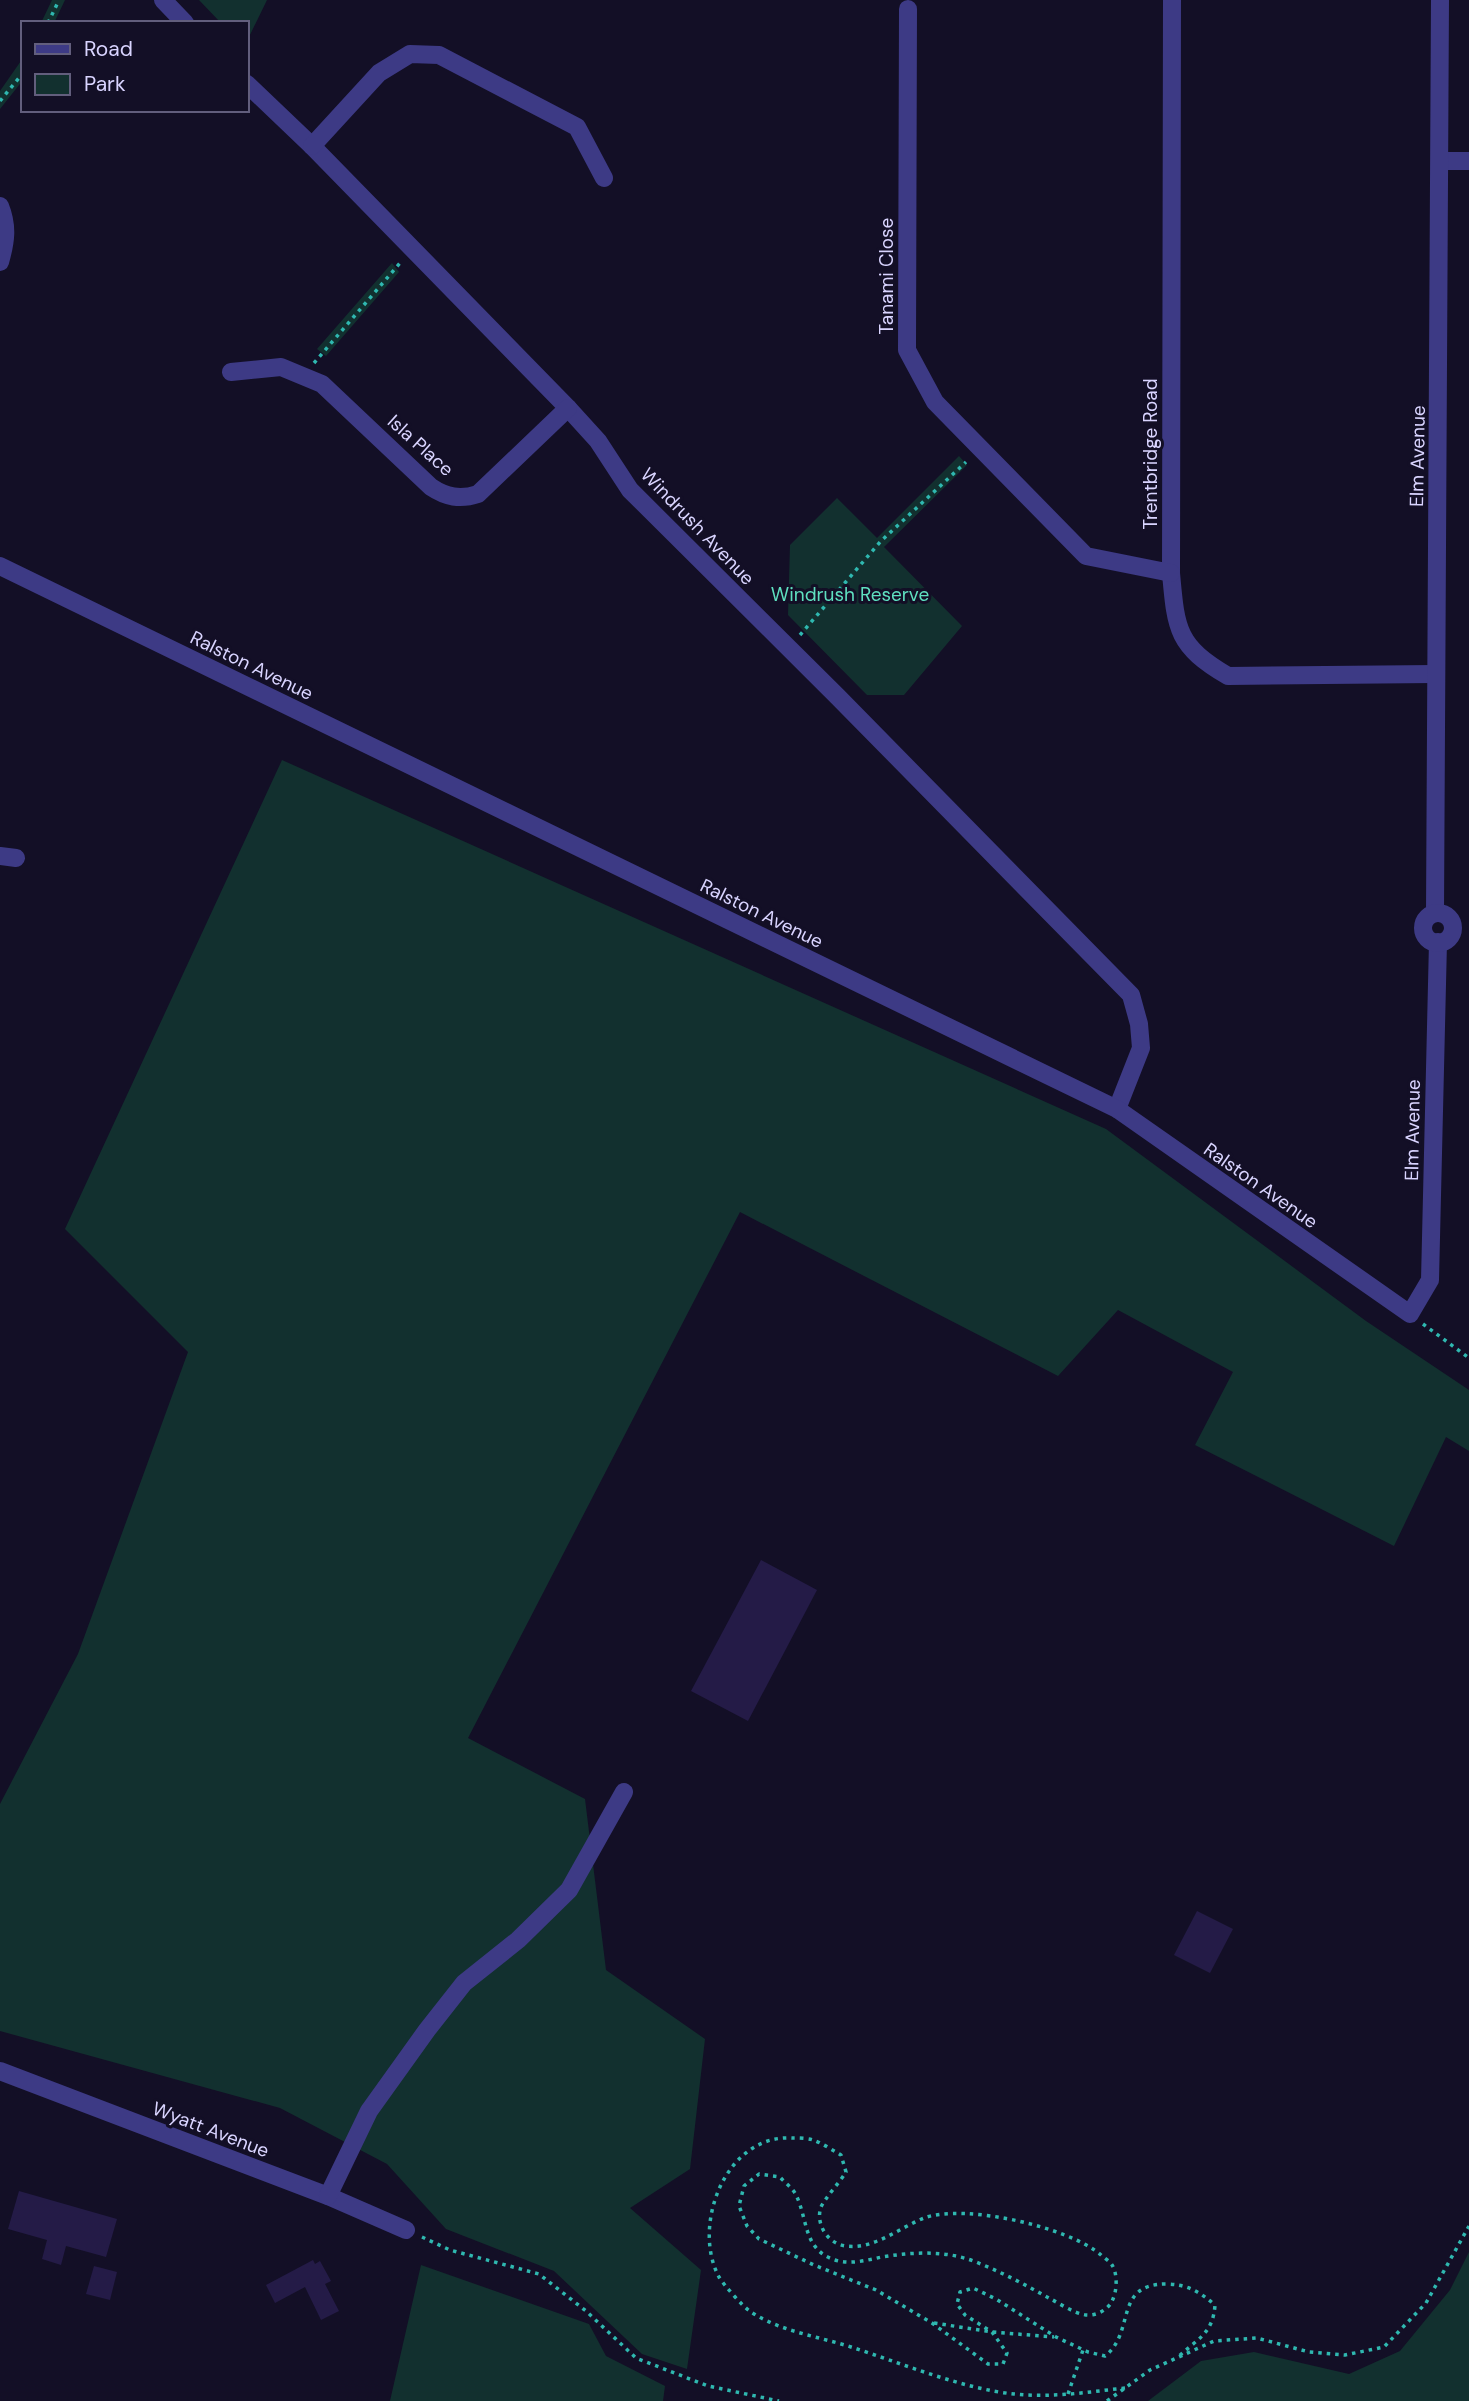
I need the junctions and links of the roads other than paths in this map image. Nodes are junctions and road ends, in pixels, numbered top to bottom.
1 (163, 0) edge
2 (1172, 0) edge
3 (1440, 0) edge
4 (908, 9) dead end
5 (184, 21) edge
6 (248, 85) edge
7 (312, 146) junction
8 (1440, 161) junction
9 (1469, 161) edge
10 (604, 178) dead end
11 (0, 206) edge
12 (0, 262) edge
13 (230, 372) dead end
14 (568, 408) junction
15 (0, 566) edge
16 (1171, 573) junction
17 (1435, 674) junction
18 (1435, 912) junction
19 (1462, 928) edge
20 (1438, 942) junction
21 (1117, 1109) junction
22 (1410, 1314) joint
23 (624, 1792) dead end
24 (0, 2071) edge
25 (328, 2196) junction
26 (406, 2230) road end

1 - 5 street
2 - 16 street, Trentbridge Road
3 - 8 street, Elm Avenue
4 - 16 street, Tanami Close
6 - 7 street, Windrush Avenue
7 - 10 street
7 - 14 street, Windrush Avenue
8 - 9 street
8 - 17 street, Elm Avenue
11 - 12 street
13 - 14 street, Isla Place
14 - 21 street, Windrush Avenue
15 - 21 street, Ralston Avenue
16 - 17 street, Trentbridge Road
17 - 18 street, Elm Avenue
18 - 19 street
18 - 20 street, Elm Avenue
19 - 20 street
20 - 22 street, Elm Avenue
21 - 22 street, Ralston Avenue
23 - 25 street
24 - 25 street, Wyatt Avenue
25 - 26 street, Wyatt Avenue

